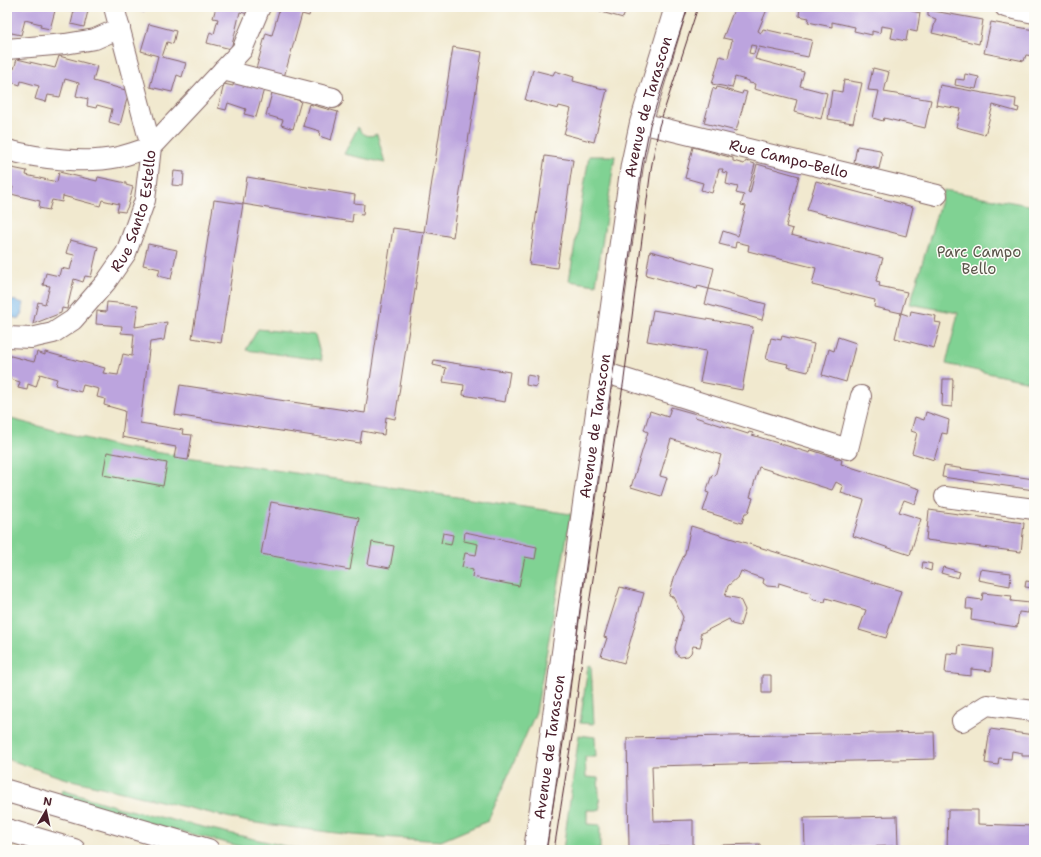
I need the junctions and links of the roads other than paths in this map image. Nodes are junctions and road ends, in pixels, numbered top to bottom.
1 (114, 7) edge
2 (260, 7) edge
3 (676, 7) edge
4 (1005, 7) edge
5 (1034, 13) edge
6 (120, 28) junction
7 (7, 49) edge
8 (223, 70) junction
9 (333, 98) dead end
10 (641, 123) junction
11 (151, 147) junction
12 (7, 150) edge
13 (937, 195) dead end
14 (7, 337) edge
15 (603, 372) junction
16 (861, 396) dead end
17 (945, 497) dead end
18 (1034, 509) edge
19 (1034, 711) edge
20 (962, 721) dead end
21 (7, 791) edge
22 (7, 830) edge
23 (74, 850) edge
24 (208, 850) edge
25 (535, 850) edge

1 - 6 street
2 - 8 street, Rue Santo Estello
3 - 10 street, Avenue de Tarascon
4 - 5 street
6 - 7 street
6 - 11 street
8 - 9 street
8 - 11 street, Rue Santo Estello
10 - 13 street, Rue Campo-Bello
10 - 15 street, Avenue de Tarascon
11 - 12 street
11 - 14 street, Rue Santo Estello
15 - 16 street
15 - 25 street, Avenue de Tarascon
17 - 18 street
19 - 20 street
21 - 24 street
22 - 23 street

